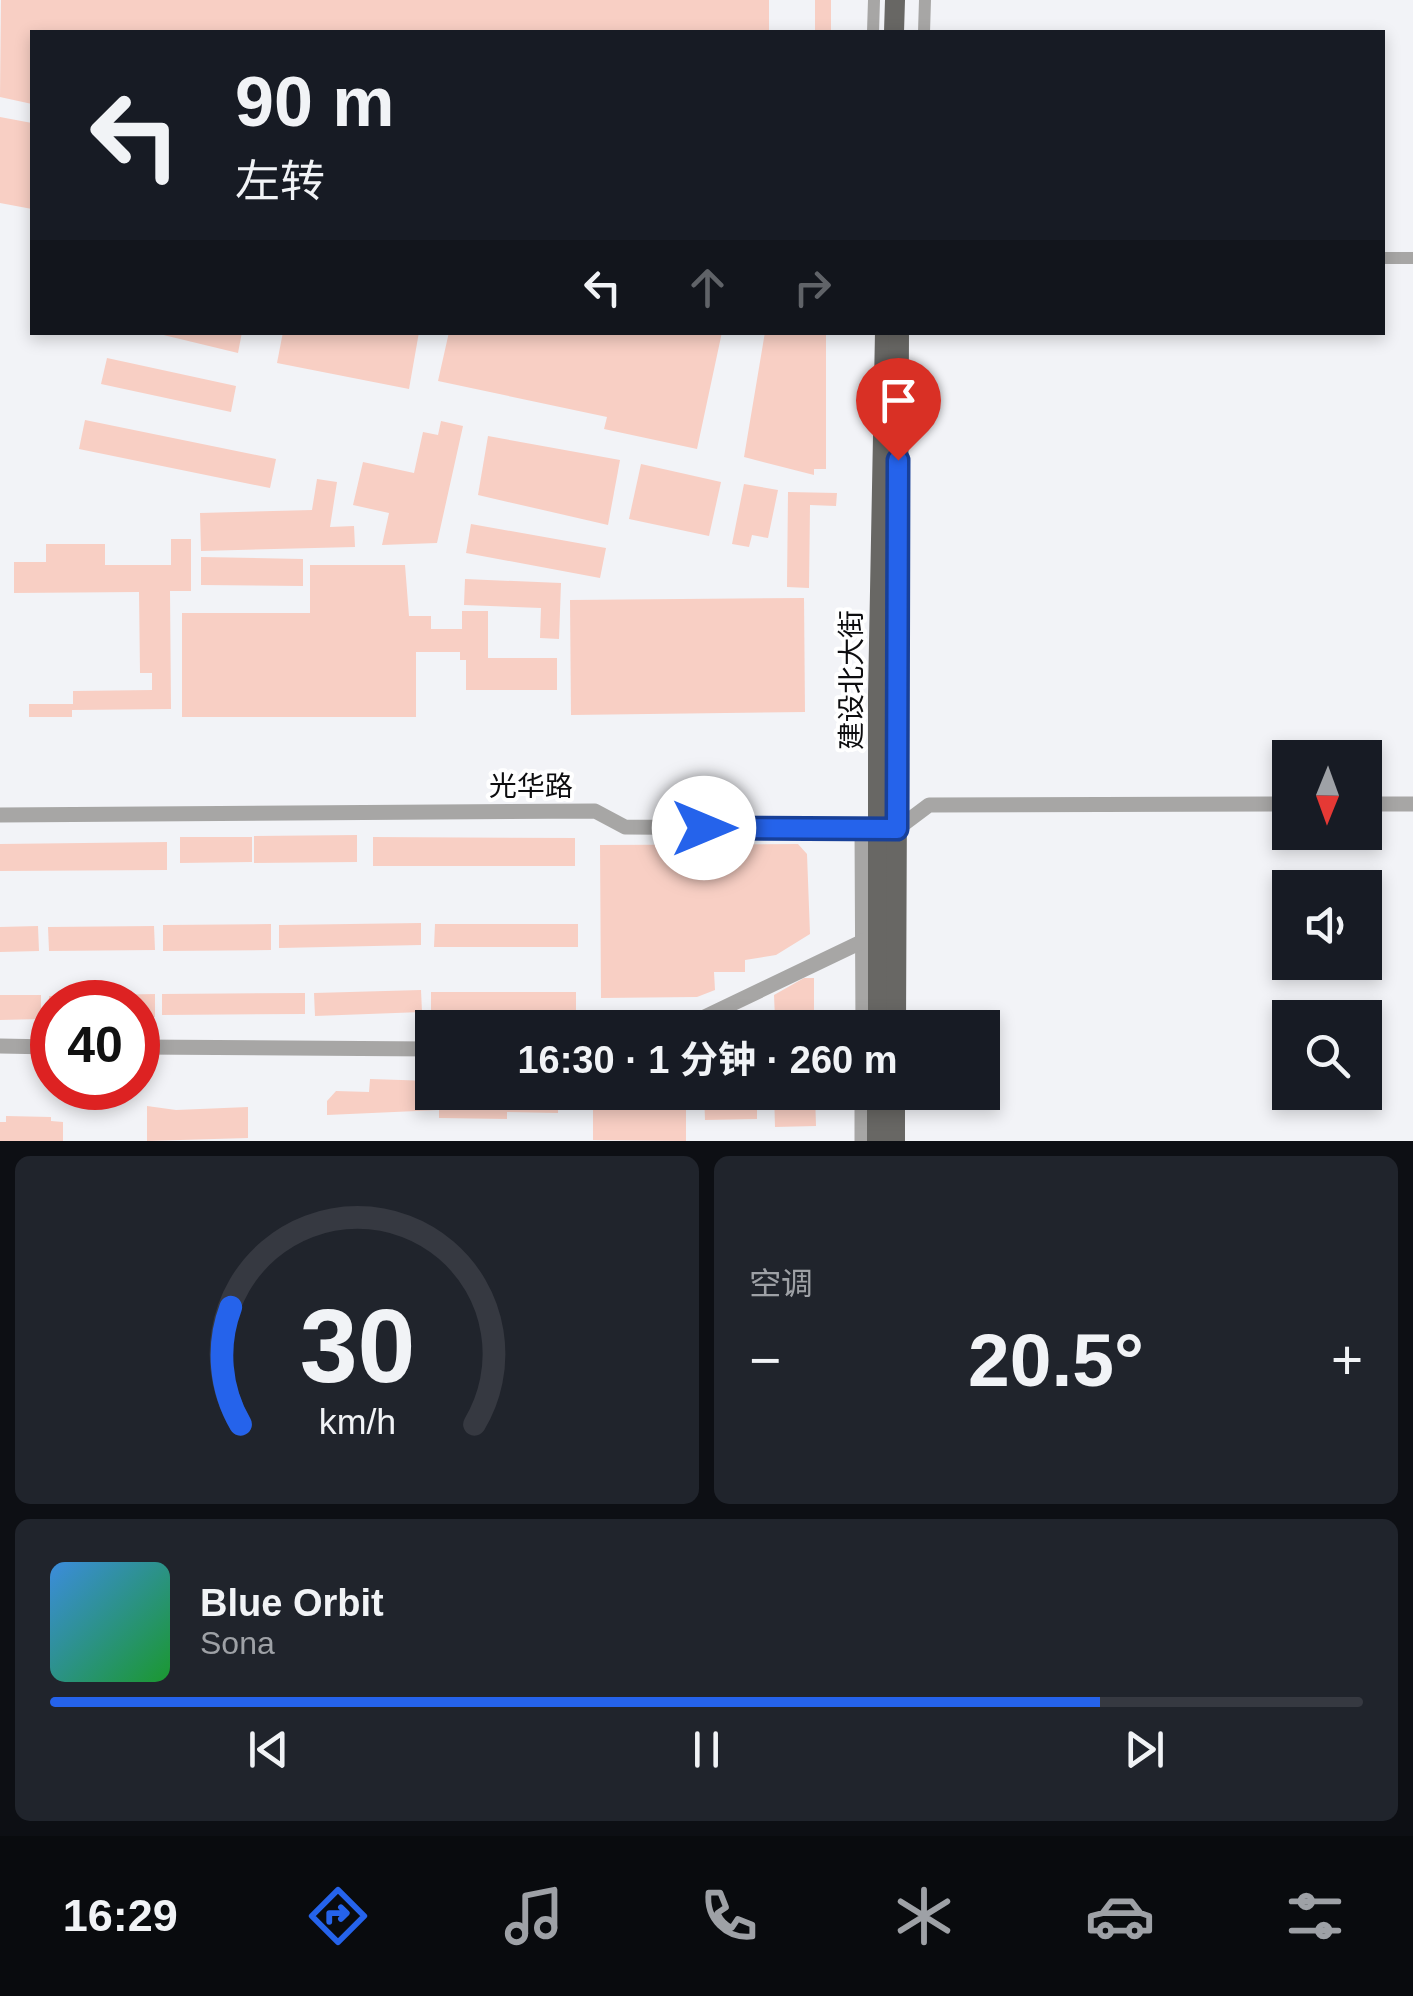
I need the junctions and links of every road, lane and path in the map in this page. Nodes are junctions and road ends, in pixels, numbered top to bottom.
1 (874, 0) edge
2 (899, 0) edge
3 (924, 0) edge
4 (874, 30) edge
5 (894, 30) edge
6 (902, 30) edge
7 (924, 30) edge
8 (1385, 258) edge
9 (1413, 258) edge
10 (882, 335) edge
11 (900, 335) edge
12 (908, 335) edge
13 (891, 388) junction
14 (1272, 804) edge
15 (1382, 804) edge
16 (1413, 804) edge
17 (0, 816) edge
18 (879, 829) junction
19 (870, 938) junction
20 (719, 1010) edge
21 (864, 1010) edge
22 (876, 1010) edge
23 (894, 1010) edge
24 (0, 1046) edge
25 (30, 1047) edge
26 (160, 1047) edge
27 (415, 1049) edge
28 (862, 1110) edge
29 (877, 1110) edge
30 (895, 1110) edge
31 (862, 1141) edge
32 (877, 1141) edge
33 (895, 1141) edge

1 - 4 street
2 - 5 main road
2 - 6 main road
3 - 7 street
8 - 9 street
10 - 13 main road, 建设北大街
11 - 13 main road
12 - 13 street
13 - 18 main road, 建设北大街
14 - 18 street, 光华路
15 - 16 street
17 - 18 street, 光华路
18 - 19 main road, 建设北大街
18 - 23 main road
19 - 20 street
19 - 21 street
19 - 22 main road, 建设北大街
24 - 25 street
26 - 27 street
28 - 31 street
29 - 32 main road
30 - 33 main road

